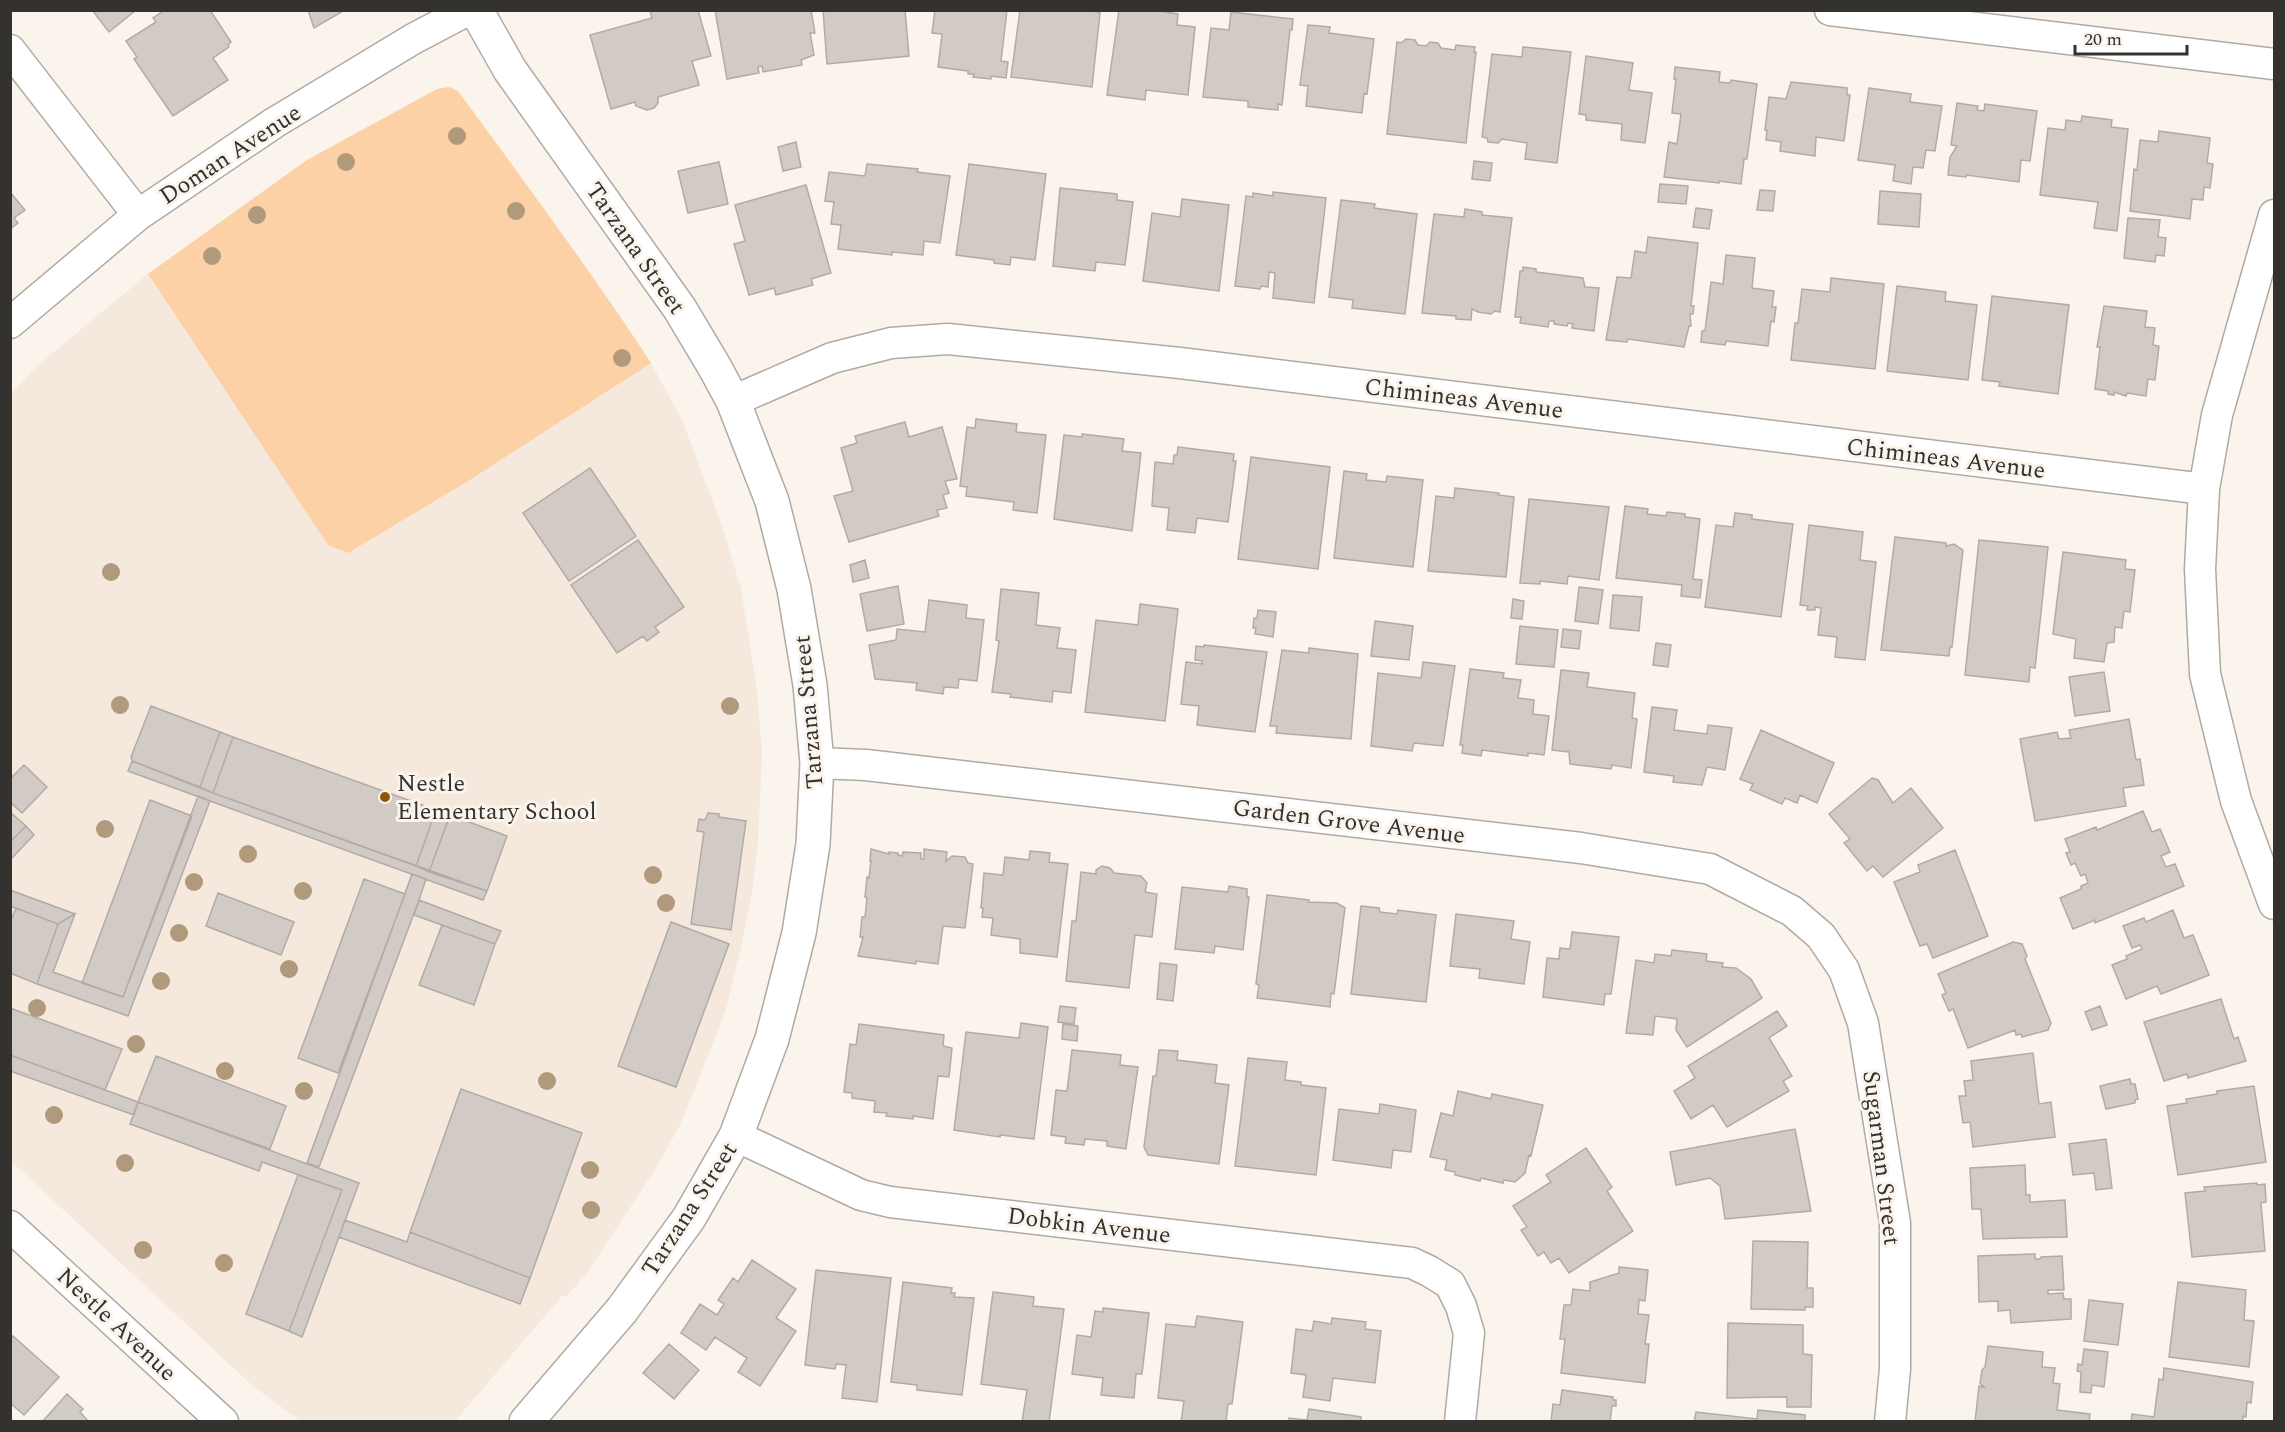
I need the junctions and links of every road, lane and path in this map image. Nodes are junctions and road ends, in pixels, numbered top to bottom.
1 (468, 10) edge
2 (476, 10) edge
3 (1830, 10) edge
4 (10, 50) edge
5 (2274, 64) edge
6 (138, 215) junction
7 (2274, 215) edge
8 (10, 324) edge
9 (733, 401) junction
10 (2204, 489) junction
11 (817, 763) junction
12 (2274, 904) edge
13 (1844, 970) joint
14 (736, 1136) junction
15 (10, 1226) edge
16 (223, 1422) edge
17 (526, 1422) edge
18 (1460, 1422) edge
19 (1890, 1422) edge

1 - 6 street, Doman Avenue
2 - 9 street, Tarzana Street
3 - 5 street
4 - 6 street
6 - 8 street, Doman Avenue
7 - 10 street
9 - 10 street, Chimineas Avenue
9 - 11 street, Tarzana Street
10 - 12 street
11 - 13 street, Garden Grove Avenue
11 - 14 street, Tarzana Street
13 - 19 street, Sugarman Street
14 - 17 street, Tarzana Street
14 - 18 street, Dobkin Avenue
15 - 16 street, Nestle Avenue

